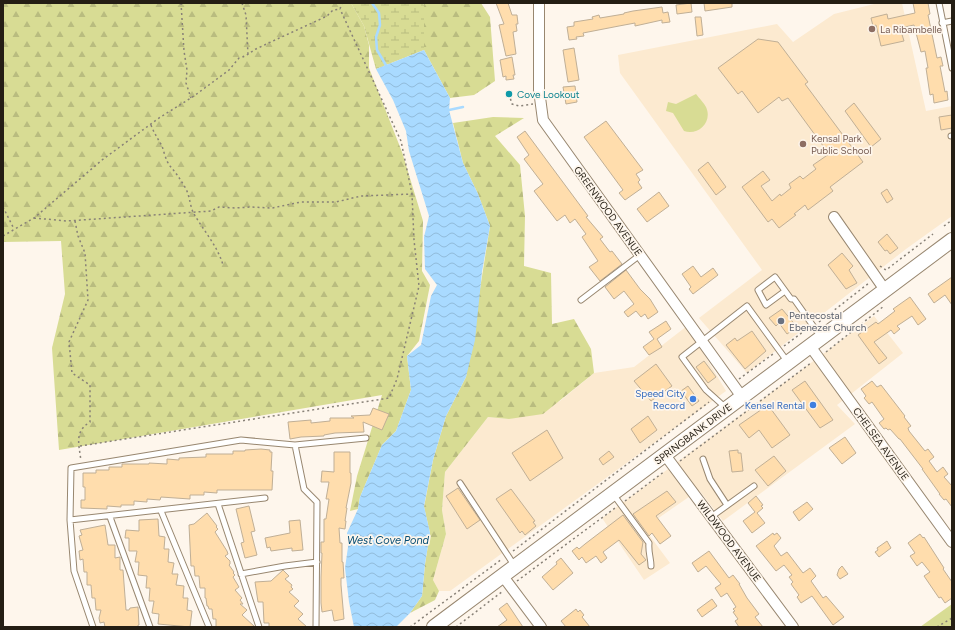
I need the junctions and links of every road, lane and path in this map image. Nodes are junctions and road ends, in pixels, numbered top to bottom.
1 (181, 3) edge
2 (242, 3) edge
3 (342, 3) edge
4 (539, 3) edge
5 (939, 3) edge
6 (340, 9) junction
7 (952, 21) edge
8 (942, 23) junction
9 (248, 55) junction
10 (952, 68) edge
11 (509, 94) dead end
12 (192, 98) junction
13 (540, 103) junction
14 (151, 125) junction
15 (412, 194) junction
16 (3, 208) edge
17 (193, 212) junction
18 (834, 217) dead end
19 (34, 218) junction
20 (952, 220) edge
21 (75, 221) junction
22 (944, 226) dead end
23 (15, 229) junction
24 (933, 234) dead end
25 (3, 236) edge
26 (952, 240) edge
27 (640, 255) junction
28 (223, 265) dead end
29 (880, 266) dead end
30 (871, 282) dead end
31 (886, 290) junction
32 (785, 291) junction
33 (581, 300) dead end
34 (885, 305) dead end
35 (813, 326) junction
36 (821, 338) junction
37 (702, 342) junction
38 (779, 350) junction
39 (814, 352) junction
40 (788, 363) junction
41 (733, 384) junction
42 (742, 397) junction
43 (714, 398) junction
44 (726, 409) junction
45 (366, 438) dead end
46 (294, 445) junction
47 (80, 446) junction
48 (703, 458) dead end
49 (669, 460) junction
50 (82, 466) junction
51 (460, 483) dead end
52 (754, 486) dead end
53 (265, 498) dead end
54 (616, 499) junction
55 (218, 504) junction
56 (727, 505) junction
57 (161, 511) junction
58 (110, 517) junction
59 (711, 517) junction
60 (70, 520) junction
61 (952, 542) edge
62 (511, 561) junction
63 (317, 562) junction
64 (651, 566) dead end
65 (242, 574) junction
66 (506, 581) junction
67 (952, 618) edge
68 (93, 627) edge
69 (150, 627) edge
70 (209, 627) edge
71 (259, 627) edge
72 (316, 627) edge
73 (410, 627) edge
74 (434, 627) edge
75 (456, 627) edge
76 (541, 627) edge
77 (793, 627) edge
78 (937, 627) edge

1 - 12 path
2 - 9 path
3 - 6 path
4 - 13 street, GREENWOOD AVENUE
5 - 8 lane
6 - 9 path
6 - 15 path
7 - 8 lane
8 - 10 lane
9 - 12 path
11 - 13 path
12 - 14 path
13 - 27 street, GREENWOOD AVENUE
14 - 17 path
14 - 19 path
15 - 17 path
15 - 47 path
16 - 23 path
17 - 21 path
17 - 28 path
18 - 31 street
19 - 21 path
19 - 23 path
20 - 22 path
21 - 47 path
23 - 25 path
24 - 29 path
26 - 31 main road, SPRINGBANK DRIVE
27 - 33 lane
27 - 37 street, GREENWOOD AVENUE
30 - 35 path
31 - 36 main road, SPRINGBANK DRIVE
32 - 32 lane
32 - 35 lane
34 - 39 path
35 - 36 lane
35 - 38 path
36 - 39 main road, SPRINGBANK DRIVE
37 - 38 lane
37 - 41 street, GREENWOOD AVENUE
37 - 43 lane
38 - 40 lane
38 - 41 path
39 - 40 main road, SPRINGBANK DRIVE
39 - 49 path
39 - 61 street, CHELSEA AVENUE
40 - 42 main road, SPRINGBANK DRIVE
41 - 42 street, GREENWOOD AVENUE
42 - 44 main road, SPRINGBANK DRIVE
43 - 44 lane
43 - 62 path
44 - 49 main road, SPRINGBANK DRIVE
45 - 46 lane
46 - 50 lane
46 - 63 lane
47 - 50 path
48 - 56 lane
49 - 54 main road, SPRINGBANK DRIVE
49 - 54 path
49 - 59 street, WILDWOOD AVENUE
50 - 60 lane
51 - 62 lane
52 - 56 lane
53 - 55 lane
54 - 62 main road, SPRINGBANK DRIVE
54 - 64 lane
54 - 66 path
55 - 57 lane
55 - 65 lane
56 - 59 lane
57 - 58 lane
57 - 70 lane
58 - 60 lane
58 - 69 lane
59 - 77 street, WILDWOOD AVENUE
60 - 68 lane
62 - 66 main road, SPRINGBANK DRIVE
62 - 73 path
63 - 65 lane
63 - 72 lane
65 - 71 lane
66 - 74 main road, SPRINGBANK DRIVE
66 - 75 path
66 - 76 street
67 - 78 path

